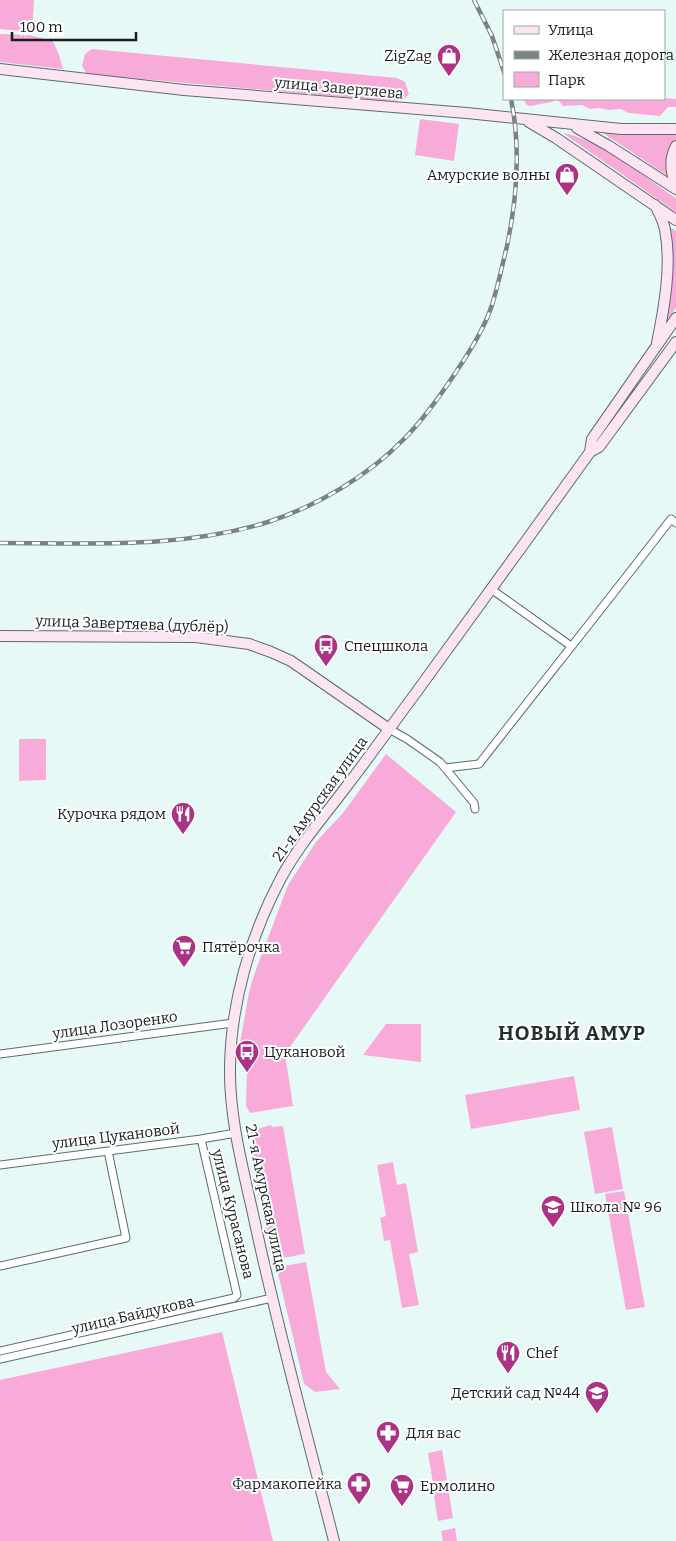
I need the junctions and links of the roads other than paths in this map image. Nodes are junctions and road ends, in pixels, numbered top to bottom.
1 (0, 69) edge
2 (525, 120) junction
3 (562, 123) junction
4 (676, 129) edge
5 (556, 138) junction
6 (676, 146) edge
7 (676, 184) edge
8 (676, 189) edge
9 (654, 204) junction
10 (676, 220) edge
11 (676, 318) edge
12 (676, 342) edge
13 (656, 347) junction
14 (676, 352) edge
15 (664, 358) junction
16 (590, 452) junction
17 (674, 521) edge
18 (491, 589) junction
19 (0, 636) edge
20 (571, 646) junction
21 (389, 729) junction
22 (445, 768) junction
23 (475, 809) dead end
24 (233, 1023) junction
25 (0, 1054) edge
26 (236, 1133) junction
27 (201, 1139) junction
28 (108, 1151) junction
29 (0, 1165) edge
30 (0, 1266) edge
31 (237, 1295) joint
32 (272, 1298) junction
33 (0, 1351) edge
34 (0, 1359) edge
35 (334, 1541) edge

1 - 2 main road, улица Завертяева
2 - 3 main road, улица Завертяева
2 - 5 main road
3 - 4 main road, улица Завертяева
3 - 5 main road
3 - 8 main road
5 - 9 main road
6 - 7 main road
9 - 10 main road
9 - 13 main road
11 - 13 main road, 21-я Амурская улица
12 - 15 main road, 21-я Амурская улица
13 - 16 main road, 21-я Амурская улица
14 - 15 main road
15 - 16 main road, 21-я Амурская улица
16 - 18 main road, 21-я Амурская улица
17 - 20 street
18 - 20 street
18 - 21 main road, 21-я Амурская улица
19 - 21 main road, улица Завертяева (дублёр)
20 - 22 street
21 - 22 street
21 - 24 main road, 21-я Амурская улица
22 - 23 street
24 - 25 street, улица Лозоренко
24 - 26 main road, 21-я Амурская улица
26 - 27 street, улица Цукановой
26 - 32 main road, 21-я Амурская улица
27 - 28 street, улица Цукановой
27 - 31 street, улица Курасанова
28 - 29 street, улица Цукановой
28 - 30 street
31 - 33 street, улица Байдукова
32 - 34 street, улица Байдукова
32 - 35 main road, 21-я Амурская улица

